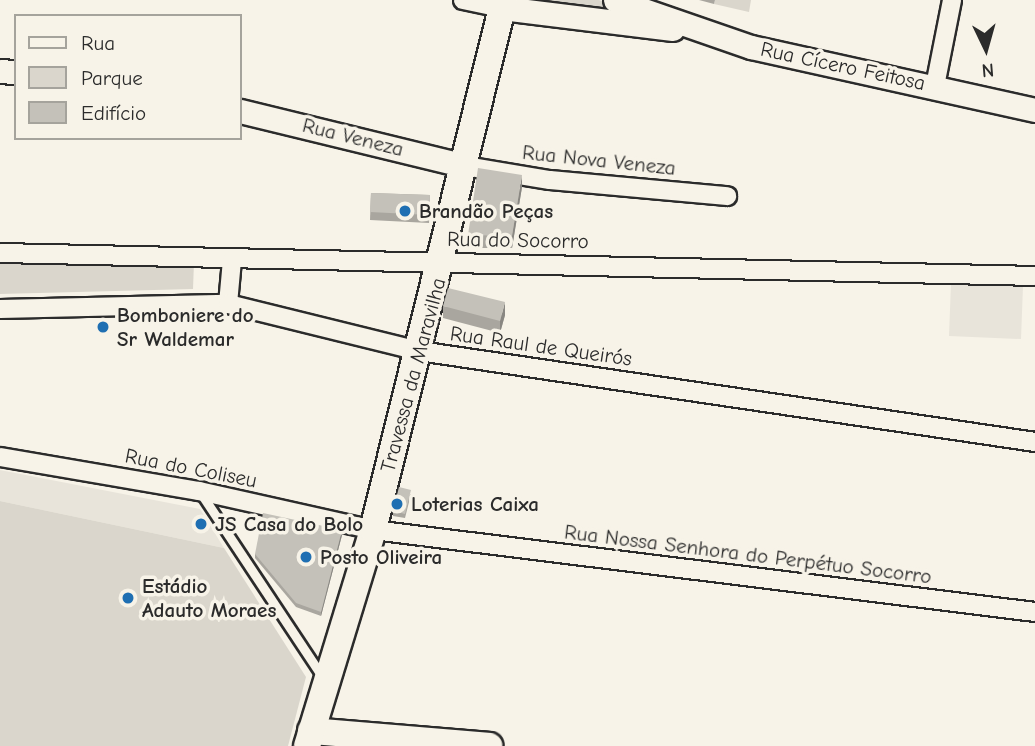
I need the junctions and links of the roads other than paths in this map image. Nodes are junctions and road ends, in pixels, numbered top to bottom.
1 (463, 0) edge
2 (615, 0) edge
3 (952, 0) edge
4 (503, 4) edge
5 (693, 30) junction
6 (935, 86) junction
7 (1035, 110) edge
8 (242, 111) edge
9 (466, 166) junction
10 (727, 196) dead end
11 (0, 253) edge
12 (232, 260) junction
13 (442, 261) junction
14 (1035, 276) edge
15 (228, 304) junction
16 (0, 309) edge
17 (419, 351) junction
18 (1035, 442) edge
19 (0, 457) edge
20 (199, 491) junction
21 (373, 530) junction
22 (1035, 612) edge
23 (325, 679) junction
24 (309, 738) edge
25 (488, 746) edge

1 - 4 street, Rua Cícero Feitosa
2 - 5 street, Rua Cícero Feitosa
3 - 6 street
4 - 5 street, Rua Cícero Feitosa
4 - 9 main road, Travessa da Maravilha
5 - 6 street, Rua Cícero Feitosa
6 - 7 street, Rua Cícero Feitosa
8 - 9 street, Rua Veneza
9 - 10 street, Rua Nova Veneza
9 - 13 main road, Travessa da Maravilha
11 - 12 street, Rua do Socorro
12 - 13 street, Rua do Socorro
12 - 15 street
13 - 14 street, Rua do Socorro
13 - 17 main road, Travessa da Maravilha
15 - 16 street, Rua Raul de Queirós
15 - 17 street, Rua Raul de Queirós
17 - 18 street, Rua Raul de Queirós
17 - 21 main road, Travessa da Maravilha
19 - 20 street, Rua do Coliseu
20 - 21 street, Rua do Coliseu
20 - 23 lane
21 - 22 street, Rua Nossa Senhora do Perpétuo Socorro
21 - 23 main road, Travessa da Maravilha
23 - 24 main road, Travessa da Maravilha
24 - 25 main road

